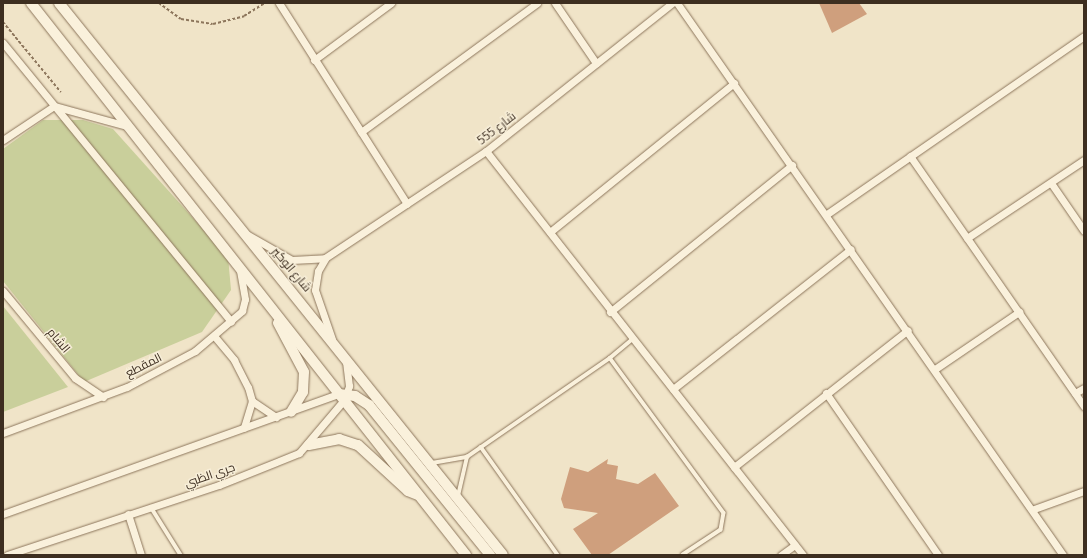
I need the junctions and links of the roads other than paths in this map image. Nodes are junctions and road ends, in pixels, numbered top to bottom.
1 (31, 3) edge
2 (59, 3) edge
3 (279, 3) edge
4 (391, 3) edge
5 (537, 3) edge
6 (555, 3) edge
7 (672, 3) edge
8 (677, 3) edge
9 (1084, 36) edge
10 (3, 43) edge
11 (314, 60) junction
12 (596, 63) junction
13 (734, 83) junction
14 (56, 106) junction
15 (129, 126) junction
16 (361, 132) junction
17 (3, 140) edge
18 (486, 151) junction
19 (910, 156) junction
20 (1084, 160) edge
21 (792, 165) junction
22 (1051, 183) junction
23 (407, 204) junction
24 (827, 214) junction
25 (240, 229) junction
26 (1084, 230) edge
27 (550, 232) junction
28 (967, 238) junction
29 (851, 249) junction
30 (325, 258) junction
31 (240, 269) junction
32 (3, 291) edge
33 (610, 312) junction
34 (1019, 312) junction
35 (278, 319) junction
36 (231, 322) junction
37 (908, 330) junction
38 (215, 337) junction
39 (332, 339) junction
40 (633, 339) junction
41 (339, 347) junction
42 (610, 358) junction
43 (935, 369) junction
44 (1084, 388) edge
45 (673, 389) junction
46 (826, 393) junction
47 (1075, 393) junction
48 (343, 396) junction
49 (103, 397) junction
50 (252, 401) junction
51 (1084, 406) edge
52 (291, 412) junction
53 (276, 417) junction
54 (244, 428) junction
55 (3, 433) edge
56 (309, 445) junction
57 (481, 447) junction
58 (467, 457) junction
59 (432, 463) junction
60 (734, 467) junction
61 (1084, 491) edge
62 (419, 495) junction
63 (458, 496) junction
64 (151, 507) junction
65 (1034, 510) junction
66 (3, 514) edge
67 (128, 514) junction
68 (795, 545) junction
69 (7, 555) edge
70 (141, 555) edge
71 (181, 555) edge
72 (466, 555) edge
73 (490, 555) edge
74 (503, 555) edge
75 (558, 555) edge
76 (683, 555) edge
77 (781, 555) edge
78 (803, 555) edge
79 (938, 555) edge
80 (1063, 555) edge

1 - 15 main road
2 - 25 main road, شارع الوكير
3 - 11 street
4 - 11 street
5 - 16 street
6 - 12 street
7 - 12 street, شارع 555
8 - 13 street
9 - 19 street
10 - 14 street
11 - 16 street
12 - 18 street, شارع 555
13 - 21 street
13 - 27 street
14 - 15 street
14 - 17 street
14 - 36 street
15 - 31 main road
16 - 23 street
18 - 23 street, شارع 555
18 - 27 street
19 - 24 street
19 - 28 street
20 - 22 street
21 - 24 street
21 - 33 street
22 - 26 street
22 - 28 street
23 - 30 street, شارع 555
24 - 29 street
25 - 30 street, شارع 555
25 - 39 main road, شارع الوكير
27 - 33 street
28 - 34 street
29 - 37 street
29 - 45 street
30 - 39 street
31 - 35 main road
31 - 36 street, المقطع
32 - 49 street, الشام
33 - 40 street
34 - 43 street
34 - 47 street
35 - 48 main road
35 - 52 main road
36 - 38 street, المقطع
37 - 43 street
37 - 46 street
38 - 49 street, المقطع
38 - 50 street
39 - 41 main road, شارع الوكير
40 - 42 lane
40 - 45 street
41 - 48 street
41 - 59 main road, شارع الوكير
42 - 57 lane
42 - 76 lane
43 - 65 street
44 - 47 street
45 - 60 street
46 - 60 street
46 - 79 street
47 - 51 street
48 - 52 street
48 - 56 street
48 - 62 main road
48 - 73 main road
49 - 55 street, المقطع
50 - 53 street
50 - 54 street
52 - 53 street
53 - 54 street
54 - 66 street
56 - 62 main road
56 - 64 street, جري الظبي
57 - 58 lane
57 - 75 lane
58 - 59 lane
58 - 63 lane
59 - 63 main road, شارع الوكير
60 - 68 street
61 - 65 street
62 - 72 main road
63 - 74 main road, شارع الوكير
64 - 67 street, جري الظبي
64 - 71 lane
65 - 80 street
67 - 69 street, جري الظبي
67 - 70 street
68 - 77 street
68 - 78 street

